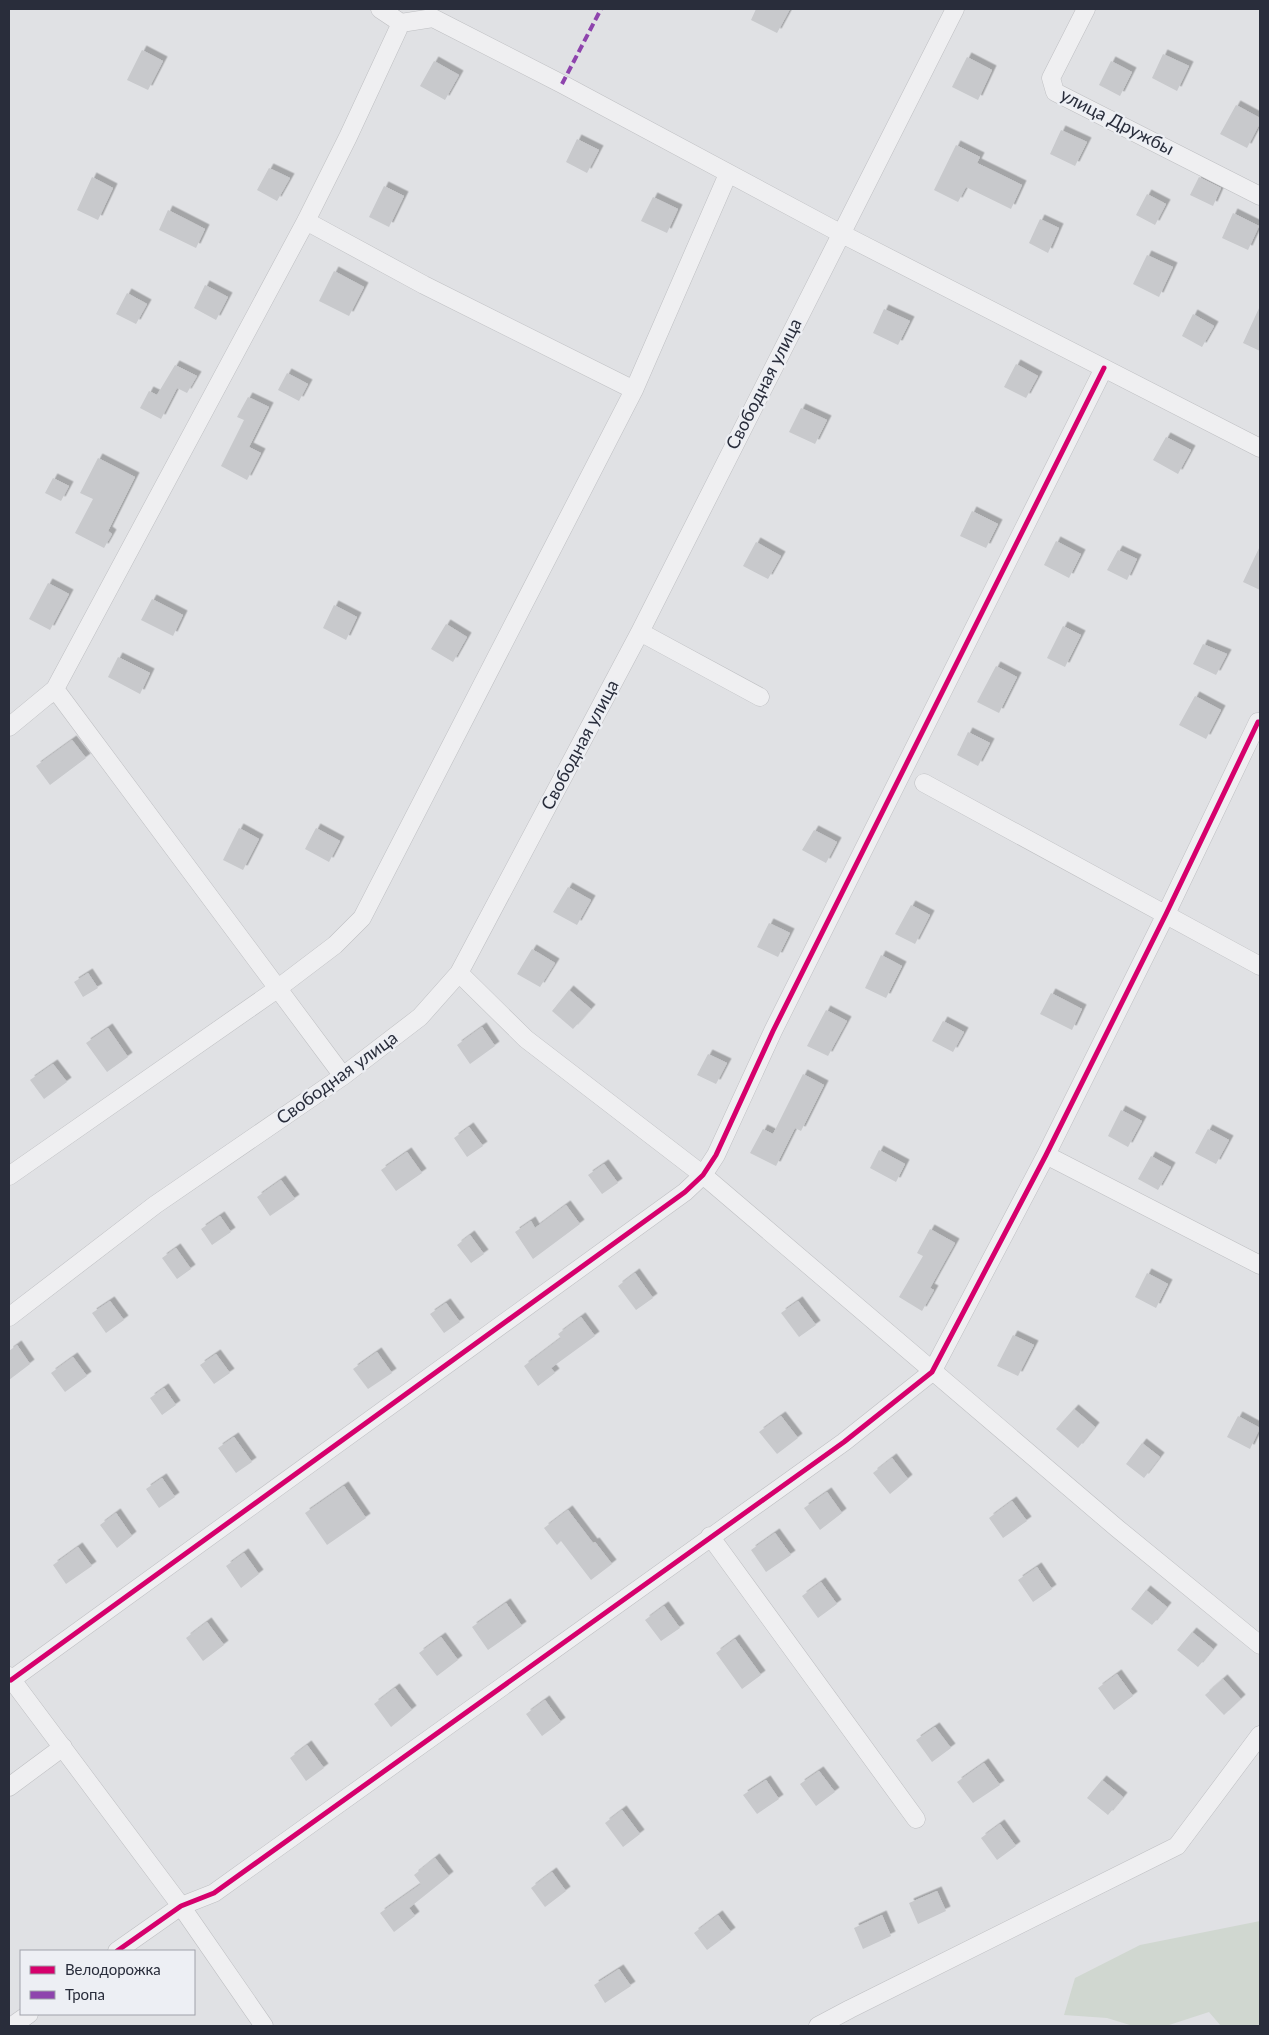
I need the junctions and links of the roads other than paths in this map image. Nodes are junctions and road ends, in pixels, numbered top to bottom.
1 (380, 9) edge
2 (955, 9) edge
3 (1086, 9) edge
4 (401, 22) junction
5 (728, 174) junction
6 (1260, 196) edge
7 (306, 221) junction
8 (840, 233) junction
9 (1104, 368) junction
10 (634, 390) junction
11 (1260, 448) edge
12 (640, 632) junction
13 (55, 689) junction
14 (760, 697) dead end
15 (1260, 722) edge
16 (9, 727) edge
17 (924, 783) dead end
18 (1166, 914) junction
19 (1260, 966) edge
20 (459, 973) junction
21 (277, 989) junction
22 (342, 1076) junction
23 (1046, 1155) junction
24 (704, 1175) junction
25 (9, 1176) edge
26 (1260, 1265) edge
27 (9, 1317) edge
28 (932, 1372) junction
29 (710, 1536) junction
30 (1260, 1645) edge
31 (10, 1678) edge
32 (1260, 1735) edge
33 (63, 1747) junction
34 (9, 1787) edge
35 (916, 1818) dead end
36 (181, 1906) junction
37 (118, 1950) edge
38 (28, 2015) edge
39 (31, 2015) edge
40 (12, 2026) edge
41 (41, 2026) edge
42 (264, 2026) edge
43 (818, 2026) edge

1 - 4 street
2 - 8 street, Свободная улица
3 - 6 street, улица Дружбы
4 - 5 street
4 - 7 street
5 - 8 street
5 - 10 street
7 - 10 street
7 - 13 street
8 - 9 street
8 - 12 street, Свободная улица
9 - 11 street
9 - 24 street
10 - 21 street
12 - 14 street
12 - 20 street, Свободная улица
13 - 16 street
13 - 21 street
15 - 18 street
17 - 18 street
18 - 19 street
18 - 23 street
20 - 22 street, Свободная улица
20 - 24 street
21 - 22 street
21 - 25 street
22 - 27 street, Свободная улица
23 - 26 street
23 - 28 street
24 - 28 street
24 - 31 street
28 - 29 street
28 - 30 street
29 - 35 street
29 - 36 street
31 - 33 street
32 - 43 street
33 - 34 street
33 - 36 street
36 - 37 street
36 - 42 street
38 - 40 street
39 - 41 street

